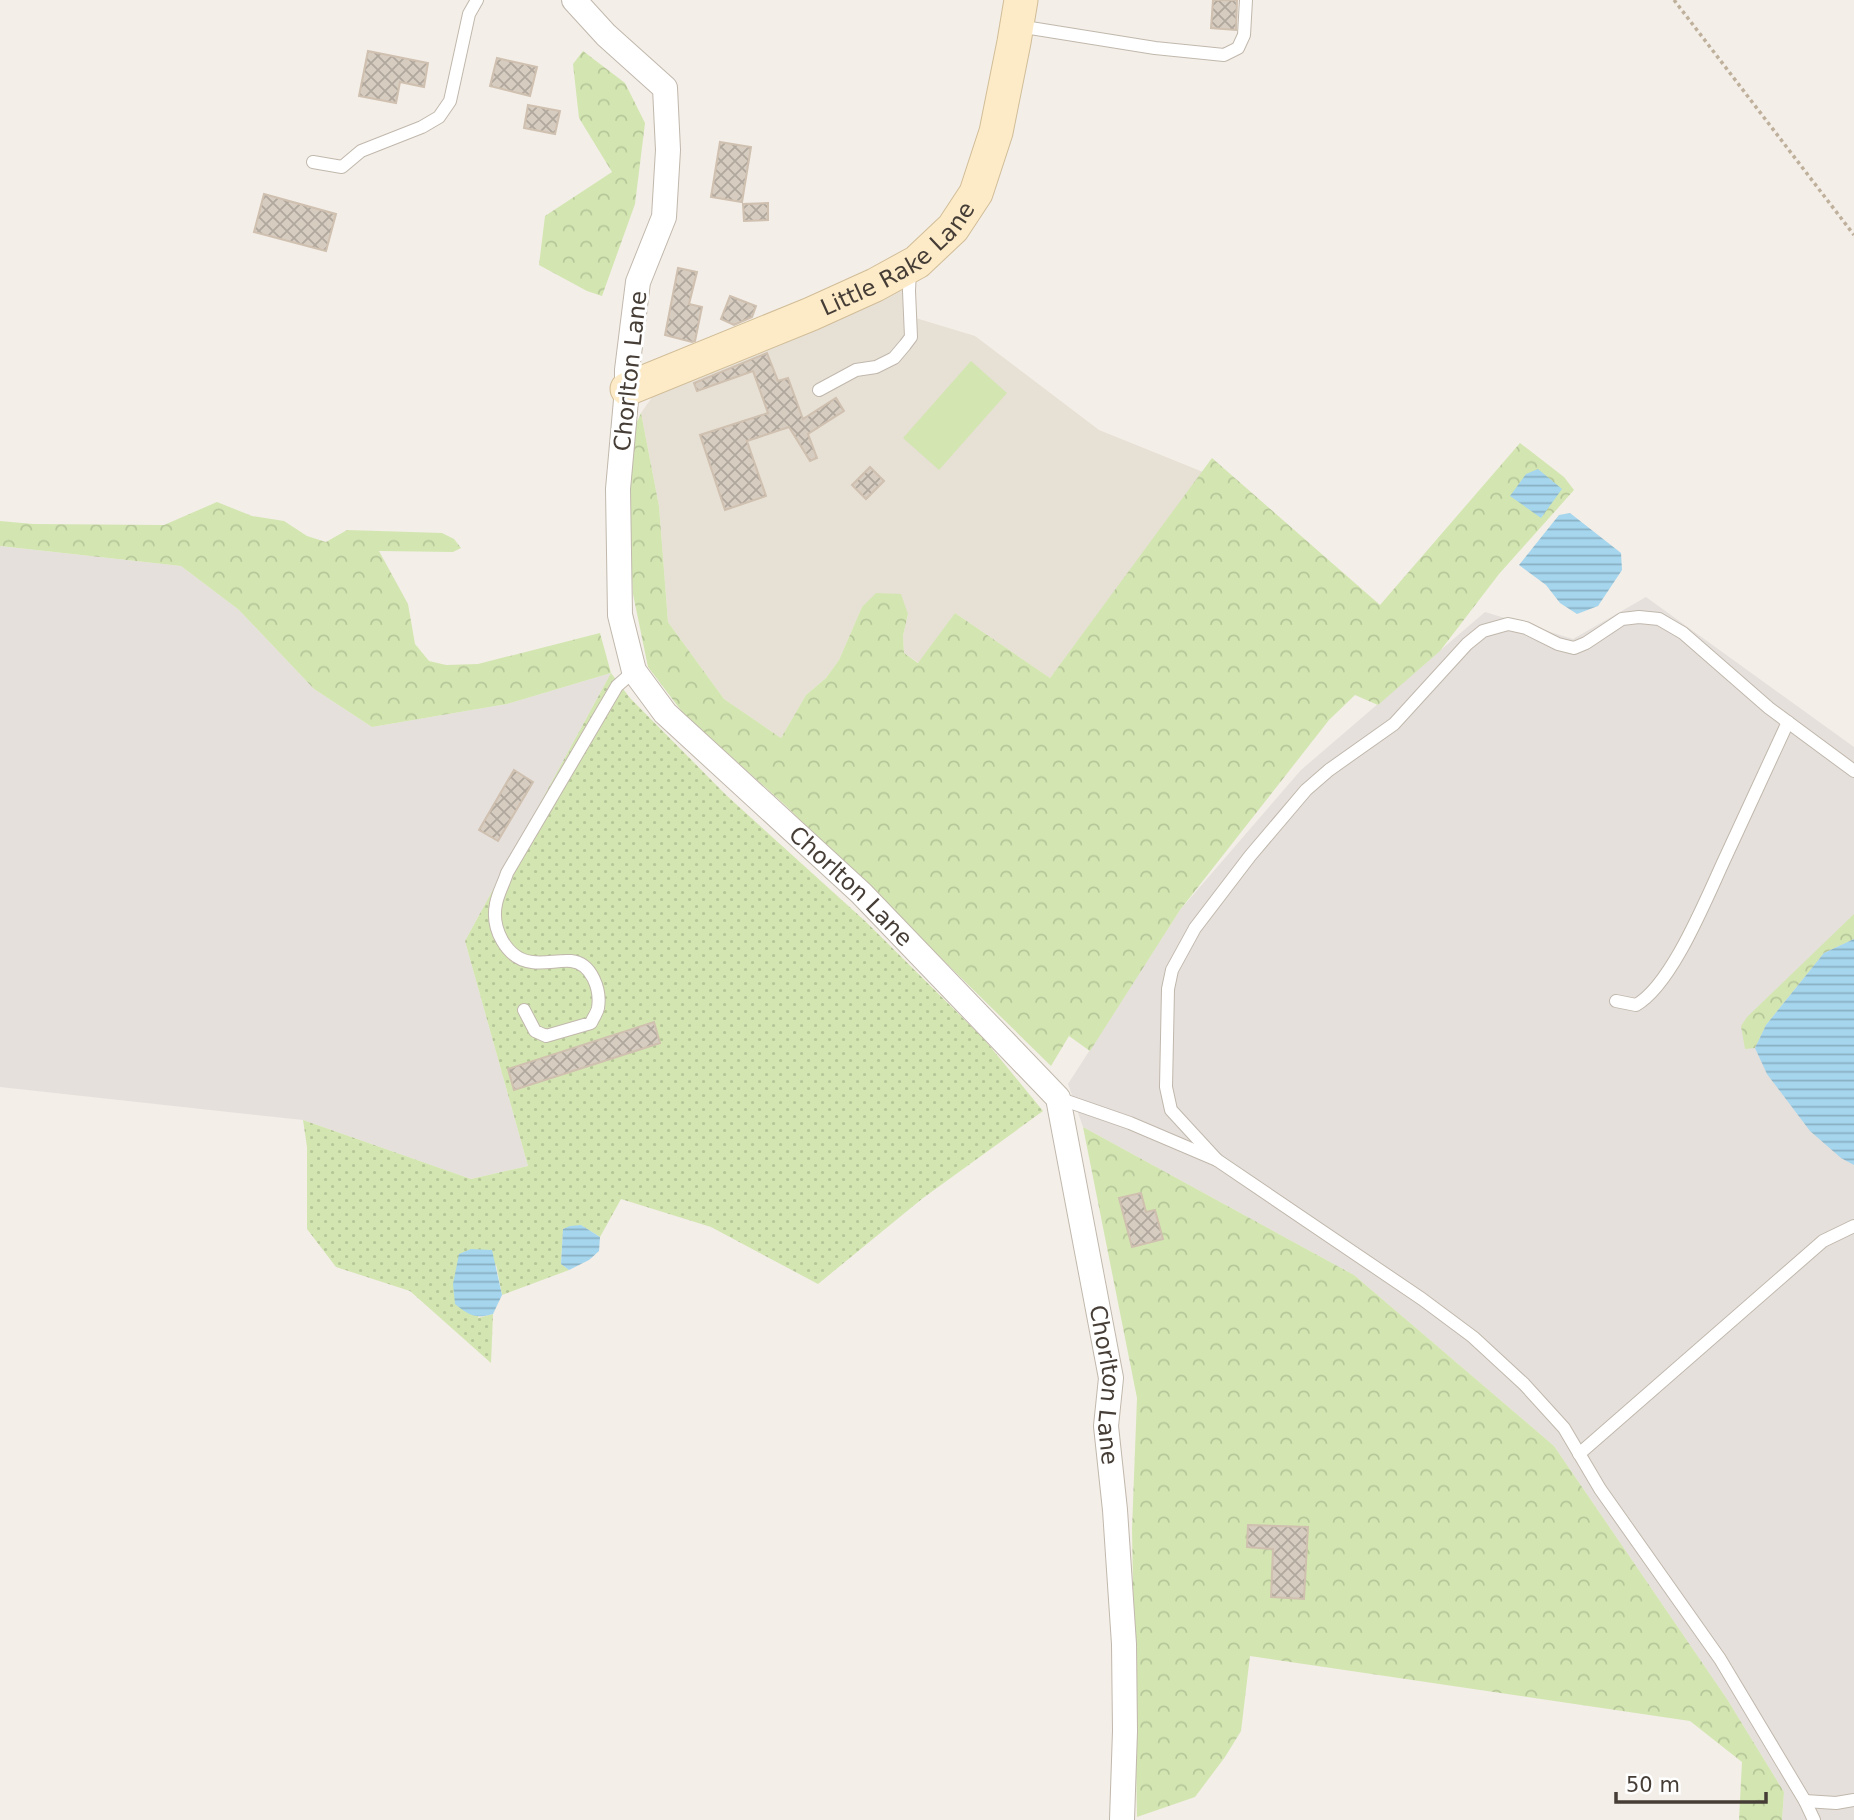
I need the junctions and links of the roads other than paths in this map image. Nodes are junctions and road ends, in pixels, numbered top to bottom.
1 (477, 0) edge
2 (574, 0) edge
3 (1246, 0) edge
4 (1019, 13) edge
5 (313, 162) dead end
6 (911, 266) junction
7 (627, 389) junction
8 (819, 390) dead end
9 (634, 671) junction
10 (1788, 722) junction
11 (1854, 771) edge
12 (1616, 1002) dead end
13 (524, 1010) dead end
14 (1058, 1098) junction
15 (1217, 1160) junction
16 (1854, 1226) edge
17 (1579, 1454) junction
18 (1854, 1800) edge
19 (1805, 1801) junction
20 (1122, 1820) edge
21 (1814, 1820) edge

1 - 5 lane
2 - 7 street, Chorlton Lane
3 - 4 lane
4 - 6 street, Little Rake Lane
6 - 7 street, Little Rake Lane
6 - 8 lane
7 - 9 street, Chorlton Lane
9 - 13 lane
9 - 14 street, Chorlton Lane
10 - 11 lane
10 - 12 lane
10 - 15 lane
14 - 15 lane
14 - 20 street, Chorlton Lane
15 - 17 lane
16 - 17 lane
17 - 19 lane
18 - 19 lane
19 - 21 lane

